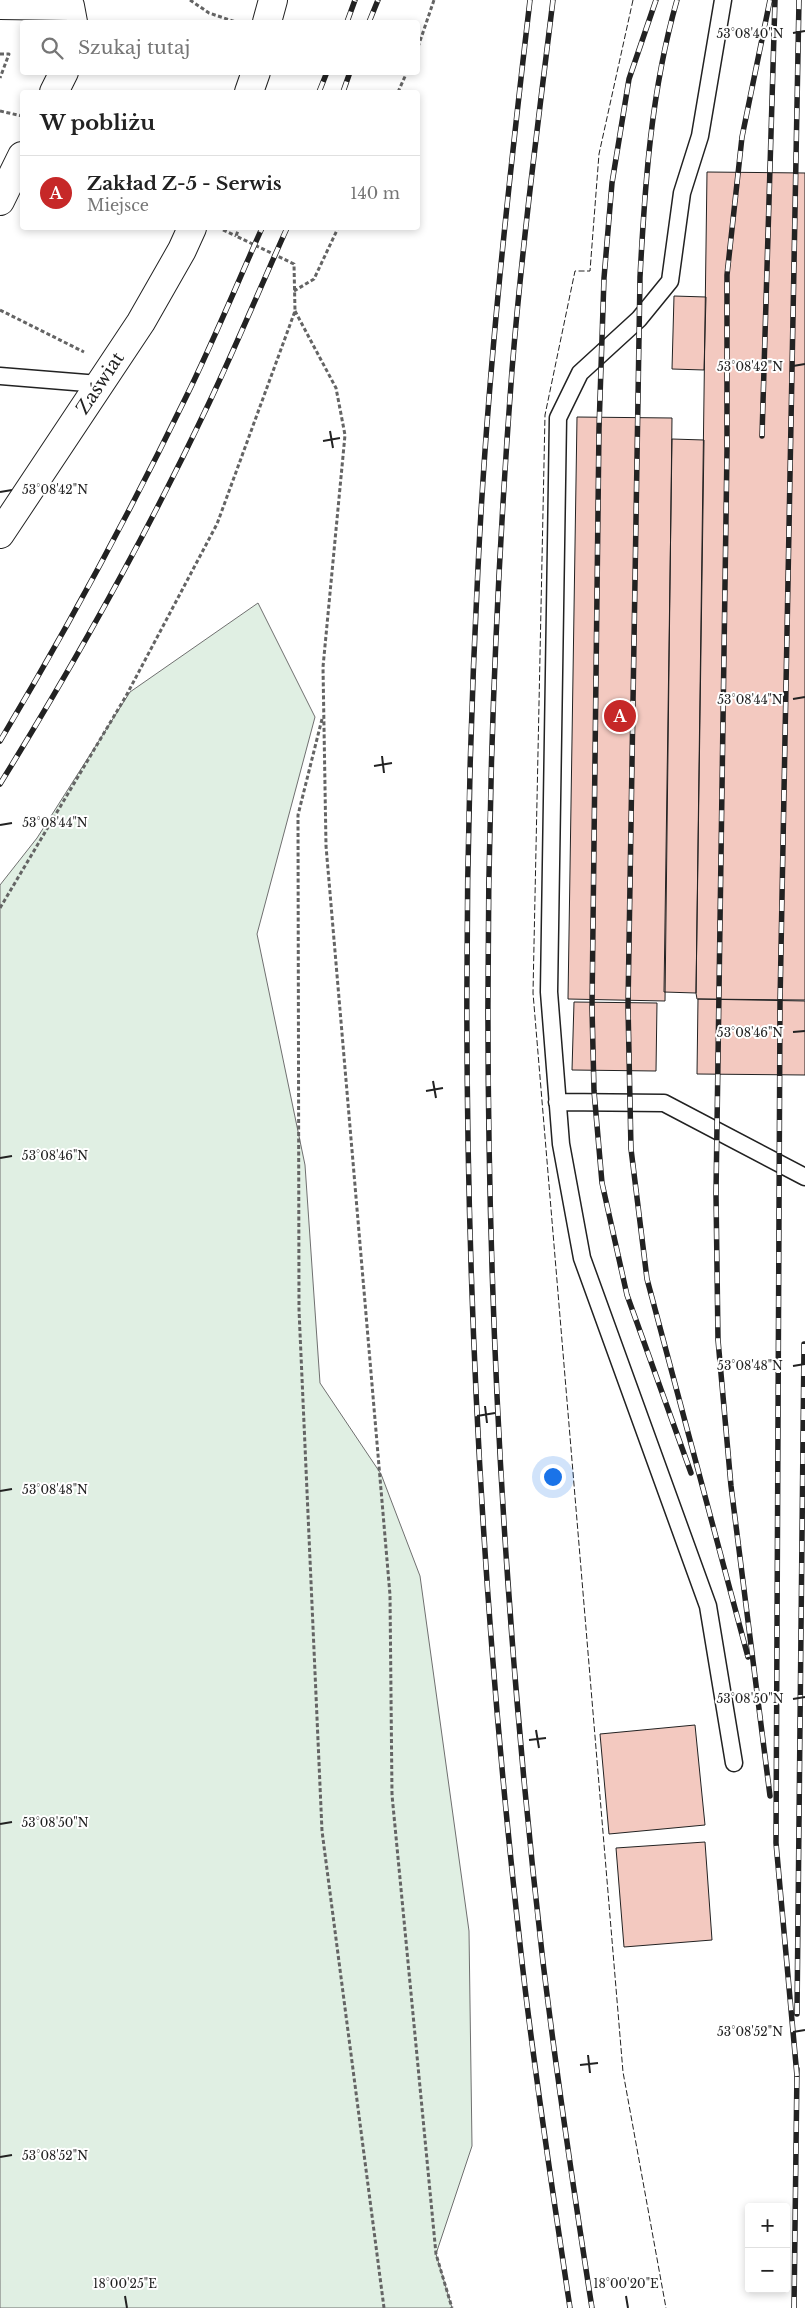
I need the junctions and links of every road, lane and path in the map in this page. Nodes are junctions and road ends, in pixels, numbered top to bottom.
1 (190, 0) edge
2 (273, 0) edge
3 (434, 0) edge
4 (723, 0) edge
5 (0, 5) edge
6 (73, 20) edge
7 (232, 20) edge
8 (268, 20) edge
9 (420, 41) edge
10 (0, 54) edge
11 (62, 75) edge
12 (255, 75) edge
13 (406, 75) edge
14 (0, 78) edge
15 (55, 90) edge
16 (251, 90) edge
17 (399, 90) edge
18 (0, 111) edge
19 (20, 116) edge
20 (20, 160) edge
21 (0, 201) edge
22 (191, 230) edge
23 (222, 230) edge
24 (238, 230) edge
25 (337, 230) edge
26 (236, 236) junction
27 (294, 291) junction
28 (0, 310) edge
29 (294, 311) junction
30 (105, 375) junction
31 (0, 376) edge
32 (0, 534) edge
33 (324, 713) junction
34 (0, 908) edge
35 (557, 1102) junction
36 (805, 1177) edge
37 (734, 1763) dead end
38 (384, 2308) edge
39 (452, 2308) edge

1 - 7 path
2 - 8 street
3 - 9 path
4 - 35 lane
5 - 6 street
10 - 14 path
11 - 15 street
12 - 16 street
13 - 17 path
18 - 19 path
20 - 21 street
22 - 30 street, Zaświat
23 - 26 path
24 - 26 path
25 - 27 path
26 - 27 path
27 - 29 path
28 - 30 path
29 - 33 path
29 - 34 path
30 - 31 lane
30 - 32 street, Zaświat
33 - 38 path
33 - 39 path
35 - 36 lane
35 - 37 lane

